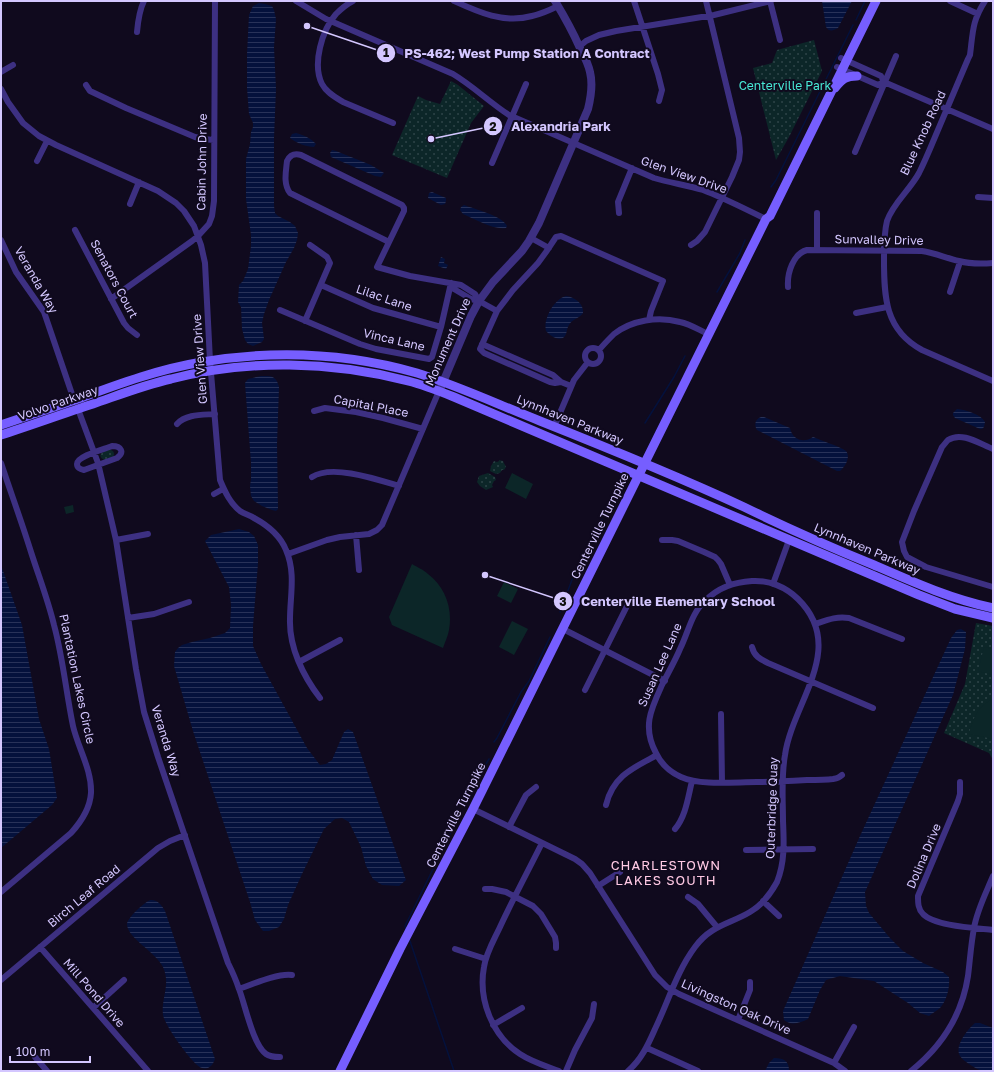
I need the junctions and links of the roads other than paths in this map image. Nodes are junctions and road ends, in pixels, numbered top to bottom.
1 (144, 1) edge
2 (215, 1) edge
3 (296, 1) edge
4 (353, 1) edge
5 (454, 1) edge
6 (634, 1) edge
7 (706, 1) edge
8 (770, 1) edge
9 (869, 1) edge
10 (876, 1) edge
11 (950, 1) edge
12 (986, 1) edge
13 (557, 4) edge
14 (978, 14) junction
15 (709, 16) junction
16 (331, 21) junction
17 (642, 27) junction
18 (137, 32) dead end
19 (780, 40) dead end
20 (580, 46) junction
21 (896, 56) dead end
22 (844, 59) junction
23 (14, 65) dead end
24 (839, 68) junction
25 (1, 72) edge
26 (858, 76) junction
27 (884, 82) junction
28 (526, 84) dead end
29 (86, 85) dead end
30 (1, 89) edge
31 (826, 100) junction
32 (659, 101) dead end
33 (947, 110) junction
34 (513, 116) junction
35 (393, 123) dead end
36 (993, 129) edge
37 (214, 140) junction
38 (47, 141) junction
39 (574, 143) junction
40 (855, 152) dead end
41 (37, 161) dead end
42 (492, 163) dead end
43 (632, 168) junction
44 (139, 182) junction
45 (978, 197) dead end
46 (722, 198) junction
47 (993, 198) edge
48 (130, 204) dead end
49 (619, 213) dead end
50 (817, 213) dead end
51 (766, 219) junction
52 (75, 230) dead end
53 (198, 236) junction
54 (531, 238) junction
55 (1, 240) edge
56 (389, 242) junction
57 (310, 245) dead end
58 (691, 245) dead end
59 (549, 248) junction
60 (817, 250) junction
61 (884, 250) junction
62 (960, 262) junction
63 (993, 263) edge
64 (451, 283) junction
65 (321, 285) junction
66 (788, 286) dead end
67 (950, 292) dead end
68 (111, 299) junction
69 (479, 301) junction
70 (887, 307) junction
71 (280, 310) dead end
72 (497, 311) junction
73 (856, 313) dead end
74 (650, 320) junction
75 (305, 321) junction
76 (440, 327) junction
77 (708, 334) junction
78 (137, 335) dead end
79 (599, 350) junction
80 (210, 361) junction
81 (588, 362) junction
82 (211, 371) junction
83 (993, 381) edge
84 (443, 382) junction
85 (118, 384) joint
86 (571, 386) junction
87 (439, 392) junction
88 (123, 393) joint
89 (74, 400) junction
90 (78, 409) junction
91 (314, 411) dead end
92 (214, 414) junction
93 (177, 424) dead end
94 (1, 425) edge
95 (554, 427) junction
96 (423, 429) junction
97 (1, 435) edge
98 (993, 449) edge
99 (94, 452) junction
100 (644, 463) junction
101 (1, 464) edge
102 (98, 466) junction
103 (638, 475) junction
104 (312, 478) dead end
105 (399, 486) junction
106 (224, 489) junction
107 (214, 494) dead end
108 (148, 534) dead end
109 (356, 535) junction
110 (116, 540) junction
111 (662, 540) dead end
112 (789, 540) junction
113 (288, 554) junction
114 (359, 570) dead end
115 (773, 584) junction
116 (730, 585) junction
117 (993, 588) edge
118 (188, 602) dead end
119 (629, 602) dead end
120 (993, 608) edge
121 (128, 618) junction
122 (993, 618) edge
123 (815, 624) junction
124 (563, 629) junction
125 (902, 639) dead end
126 (340, 640) dead end
127 (752, 647) dead end
128 (605, 650) junction
129 (299, 662) junction
130 (664, 681) junction
131 (811, 682) junction
132 (585, 690) dead end
133 (320, 698) dead end
134 (873, 708) dead end
135 (721, 714) dead end
136 (657, 755) junction
137 (842, 775) dead end
138 (692, 780) junction
139 (783, 781) junction
140 (722, 782) junction
141 (960, 782) dead end
142 (536, 787) dead end
143 (606, 805) dead end
144 (473, 809) junction
145 (509, 827) junction
146 (675, 828) dead end
147 (185, 835) junction
148 (542, 843) junction
149 (812, 849) dead end
150 (746, 850) dead end
151 (784, 850) junction
152 (620, 872) dead end
153 (993, 876) edge
154 (598, 886) junction
155 (485, 889) dead end
156 (1, 892) edge
157 (515, 896) junction
158 (688, 897) dead end
159 (763, 901) junction
160 (779, 916) dead end
161 (717, 927) junction
162 (974, 928) junction
163 (993, 930) edge
164 (40, 947) junction
165 (556, 948) dead end
166 (455, 949) dead end
167 (486, 959) junction
168 (292, 975) dead end
169 (1, 980) edge
170 (124, 980) dead end
171 (750, 982) dead end
172 (239, 989) junction
173 (672, 990) junction
174 (594, 1004) dead end
175 (93, 1008) junction
176 (522, 1008) dead end
177 (738, 1020) junction
178 (493, 1025) junction
179 (854, 1027) dead end
180 (646, 1048) junction
181 (35, 1057) dead end
182 (280, 1057) dead end
183 (834, 1063) junction
184 (47, 1071) edge
185 (148, 1071) edge
186 (340, 1071) edge
187 (559, 1071) edge
188 (566, 1071) edge
189 (628, 1071) edge
190 (698, 1071) edge
191 (845, 1071) edge
192 (912, 1071) edge

1 - 18 street
2 - 37 street, Cabin John Drive
3 - 16 street, Glen View Drive
4 - 16 street
5 - 13 street
6 - 17 street
7 - 15 street
8 - 15 street
8 - 19 street
9 - 22 main road, Centerville Turnpike
10 - 22 main road, Centerville Turnpike
11 - 14 street
12 - 14 street, Blue Knob Road
13 - 20 street, Monument Drive
14 - 33 street, Blue Knob Road
15 - 17 street
15 - 46 street
16 - 34 street, Glen View Drive
16 - 35 street
17 - 20 street
17 - 32 street
20 - 39 street, Monument Drive
21 - 27 street
22 - 24 main road, Centerville Turnpike
22 - 27 street
23 - 25 street
24 - 26 street
24 - 31 main road, Centerville Turnpike
24 - 51 main road, Centerville Turnpike
26 - 27 street
26 - 31 main road
27 - 33 street
27 - 40 street
28 - 34 street
29 - 37 street
30 - 38 street, Glen View Drive
31 - 51 main road, Centerville Turnpike
33 - 36 street
33 - 61 street, Blue Knob Road
34 - 39 street, Glen View Drive
34 - 42 street
37 - 53 street, Cabin John Drive
38 - 41 street
38 - 44 street, Glen View Drive
39 - 43 street, Glen View Drive
39 - 54 street, Monument Drive
43 - 46 street, Glen View Drive
43 - 49 street
44 - 48 street
44 - 53 street, Glen View Drive
45 - 47 street
46 - 51 street, Glen View Drive
46 - 58 street
50 - 60 street
51 - 77 main road, Centerville Turnpike
52 - 68 street, Senators Court
53 - 68 street, Cabin John Drive
53 - 80 street, Glen View Drive
54 - 59 street
54 - 69 street, Monument Drive
55 - 89 street, Veranda Way
56 - 56 street
56 - 64 street
57 - 65 street
59 - 72 street
59 - 74 street
60 - 61 street, Sunvalley Drive
60 - 66 street, Sunvalley Drive
61 - 62 street, Sunvalley Drive
61 - 70 street, Blue Knob Road
62 - 63 street, Sunvalley Drive
62 - 67 street
64 - 69 street
64 - 76 street, Vinca Lane
65 - 75 street
65 - 76 street, Lilac Lane
68 - 78 street, Senators Court
69 - 72 street
69 - 84 street, Monument Drive
70 - 73 street
70 - 83 street, Blue Knob Road
71 - 75 street, Vinca Lane
72 - 86 street
74 - 77 street
74 - 79 street
75 - 76 street, Vinca Lane
77 - 100 main road, Centerville Turnpike
79 - 81 street
79 - 81 street
80 - 82 street, Glen View Drive
80 - 84 main road, Lynnhaven Parkway
80 - 85 main road, Lynnhaven Parkway
81 - 86 street
82 - 87 main road, Lynnhaven Parkway
82 - 88 main road, Lynnhaven Parkway
82 - 92 street, Glen View Drive
84 - 87 street, Monument Drive
84 - 95 main road, Lynnhaven Parkway
85 - 89 main road, Volvo Parkway
86 - 95 street
87 - 96 street, Monument Drive
87 - 103 main road, Lynnhaven Parkway
88 - 90 main road, Volvo Parkway
89 - 94 main road, Volvo Parkway
90 - 97 main road, Volvo Parkway
90 - 99 street, Veranda Way
91 - 96 street, Capital Place
92 - 93 street
92 - 106 street, Glen View Drive
95 - 100 main road, Lynnhaven Parkway
96 - 105 street, Monument Drive
98 - 117 street
99 - 102 street, Veranda Way
99 - 102 street
99 - 102 street
100 - 103 main road, Centerville Turnpike
100 - 120 main road, Lynnhaven Parkway
101 - 156 street, Plantation Lakes Circle
102 - 110 street, Veranda Way
103 - 112 main road, Lynnhaven Parkway
103 - 124 main road, Centerville Turnpike
104 - 105 street
105 - 109 street, Monument Drive
106 - 107 street
106 - 113 street, Glen View Drive
108 - 110 street
109 - 113 street, Monument Drive
109 - 114 street
110 - 121 street, Veranda Way
111 - 116 street
112 - 115 street
112 - 122 main road, Lynnhaven Parkway
113 - 129 street, Glen View Drive
115 - 116 street, Susan Lee Lane
115 - 123 street, Outerbridge Quay
116 - 130 street, Susan Lee Lane
118 - 121 street
119 - 128 street
121 - 147 street, Veranda Way
123 - 125 street
123 - 131 street, Outerbridge Quay
124 - 128 street
124 - 144 main road, Centerville Turnpike
126 - 129 street
127 - 131 street
128 - 130 street
128 - 132 street
129 - 133 street, Glen View Drive
130 - 136 street, Susan Lee Lane
131 - 134 street
131 - 139 street, Outerbridge Quay
135 - 140 street
136 - 138 street, Susan Lee Lane
136 - 143 street
137 - 139 street, Susan Lee Lane
138 - 140 street, Susan Lee Lane
138 - 146 street
139 - 140 street, Susan Lee Lane
139 - 151 street, Outerbridge Quay
141 - 162 street, Dolina Drive
142 - 145 street
144 - 145 street, Livingston Oak Drive
144 - 186 main road, Centerville Turnpike
145 - 148 street, Livingston Oak Drive
147 - 164 street, Birch Leaf Road
147 - 172 street, Veranda Way
148 - 154 street, Livingston Oak Drive
148 - 157 street
149 - 151 street
150 - 151 street
151 - 159 street, Outerbridge Quay
152 - 154 street
153 - 162 street
154 - 173 street, Livingston Oak Drive
155 - 157 street
157 - 165 street
157 - 167 street
158 - 161 street
159 - 160 street
159 - 161 street, Outerbridge Quay
161 - 173 street, Outerbridge Quay
162 - 163 street, Dolina Drive
162 - 192 street
164 - 169 street, Birch Leaf Road
164 - 175 street, Mill Pond Drive
166 - 167 street
167 - 178 street
168 - 172 street
170 - 175 street
171 - 177 street
172 - 182 street, Veranda Way
173 - 177 street, Livingston Oak Drive
173 - 180 street, Outerbridge Quay
174 - 188 street
175 - 185 street, Mill Pond Drive
176 - 178 street
177 - 183 street, Livingston Oak Drive
178 - 187 street
179 - 183 street
180 - 189 street, Outerbridge Quay
180 - 190 street
181 - 184 street
183 - 191 street, Livingston Oak Drive

